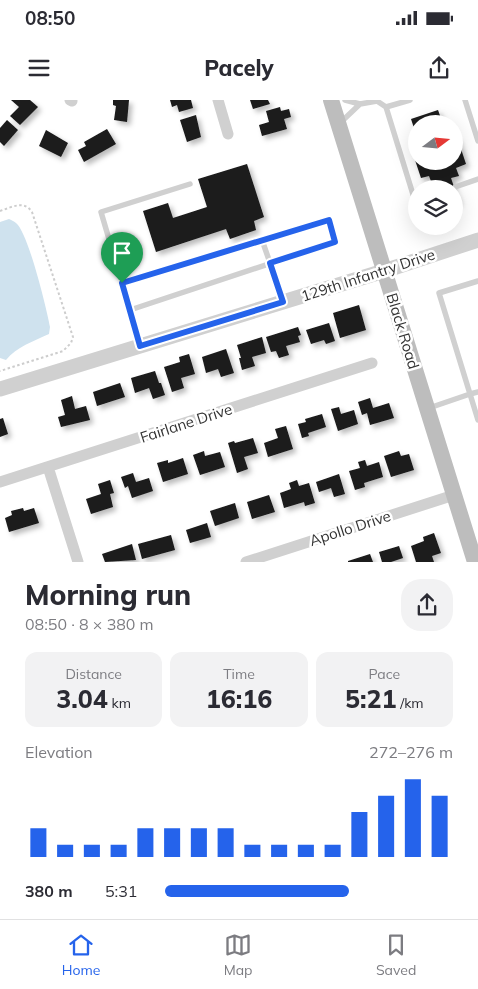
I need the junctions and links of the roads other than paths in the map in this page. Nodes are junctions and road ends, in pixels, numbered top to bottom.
1 (218, 100) edge
2 (331, 100) edge
3 (344, 100) edge
4 (410, 100) edge
5 (465, 100) edge
6 (360, 104) junction
7 (386, 107) junction
8 (338, 125) junction
9 (228, 134) dead end
10 (478, 141) edge
11 (478, 179) edge
12 (409, 180) edge
13 (190, 184) dead end
14 (463, 184) edge
15 (262, 240) junction
16 (478, 240) edge
17 (270, 263) junction
18 (384, 271) junction
19 (478, 281) edge
20 (122, 283) junction
21 (283, 302) junction
22 (130, 310) junction
23 (140, 346) junction
24 (372, 363) dead end
25 (0, 390) edge
26 (478, 392) edge
27 (470, 394) junction
28 (427, 408) junction
29 (478, 420) edge
30 (48, 468) junction
31 (0, 482) edge
32 (454, 496) junction
33 (78, 562) edge
34 (246, 562) edge
35 (475, 562) edge

1 - 9 street
2 - 8 main road, Black Road
3 - 6 lane
4 - 7 lane
5 - 10 lane
6 - 7 lane
6 - 8 lane
7 - 12 lane
8 - 18 main road, Black Road
11 - 14 lane
13 - 20 lane
15 - 17 lane
15 - 17 lane
15 - 20 lane
16 - 18 street, 129th Infantry Drive
17 - 21 lane
17 - 22 lane
18 - 21 street, 129th Infantry Drive
18 - 28 main road, Black Road
19 - 27 lane
20 - 22 lane
21 - 23 street, 129th Infantry Drive
22 - 23 lane
23 - 25 street, 129th Infantry Drive
24 - 30 street, Fairlane Drive
26 - 27 lane
27 - 28 lane
27 - 29 lane
28 - 32 main road, Black Road
30 - 31 street, Fairlane Drive
30 - 33 street
32 - 34 street, Apollo Drive
32 - 35 main road, Black Road

